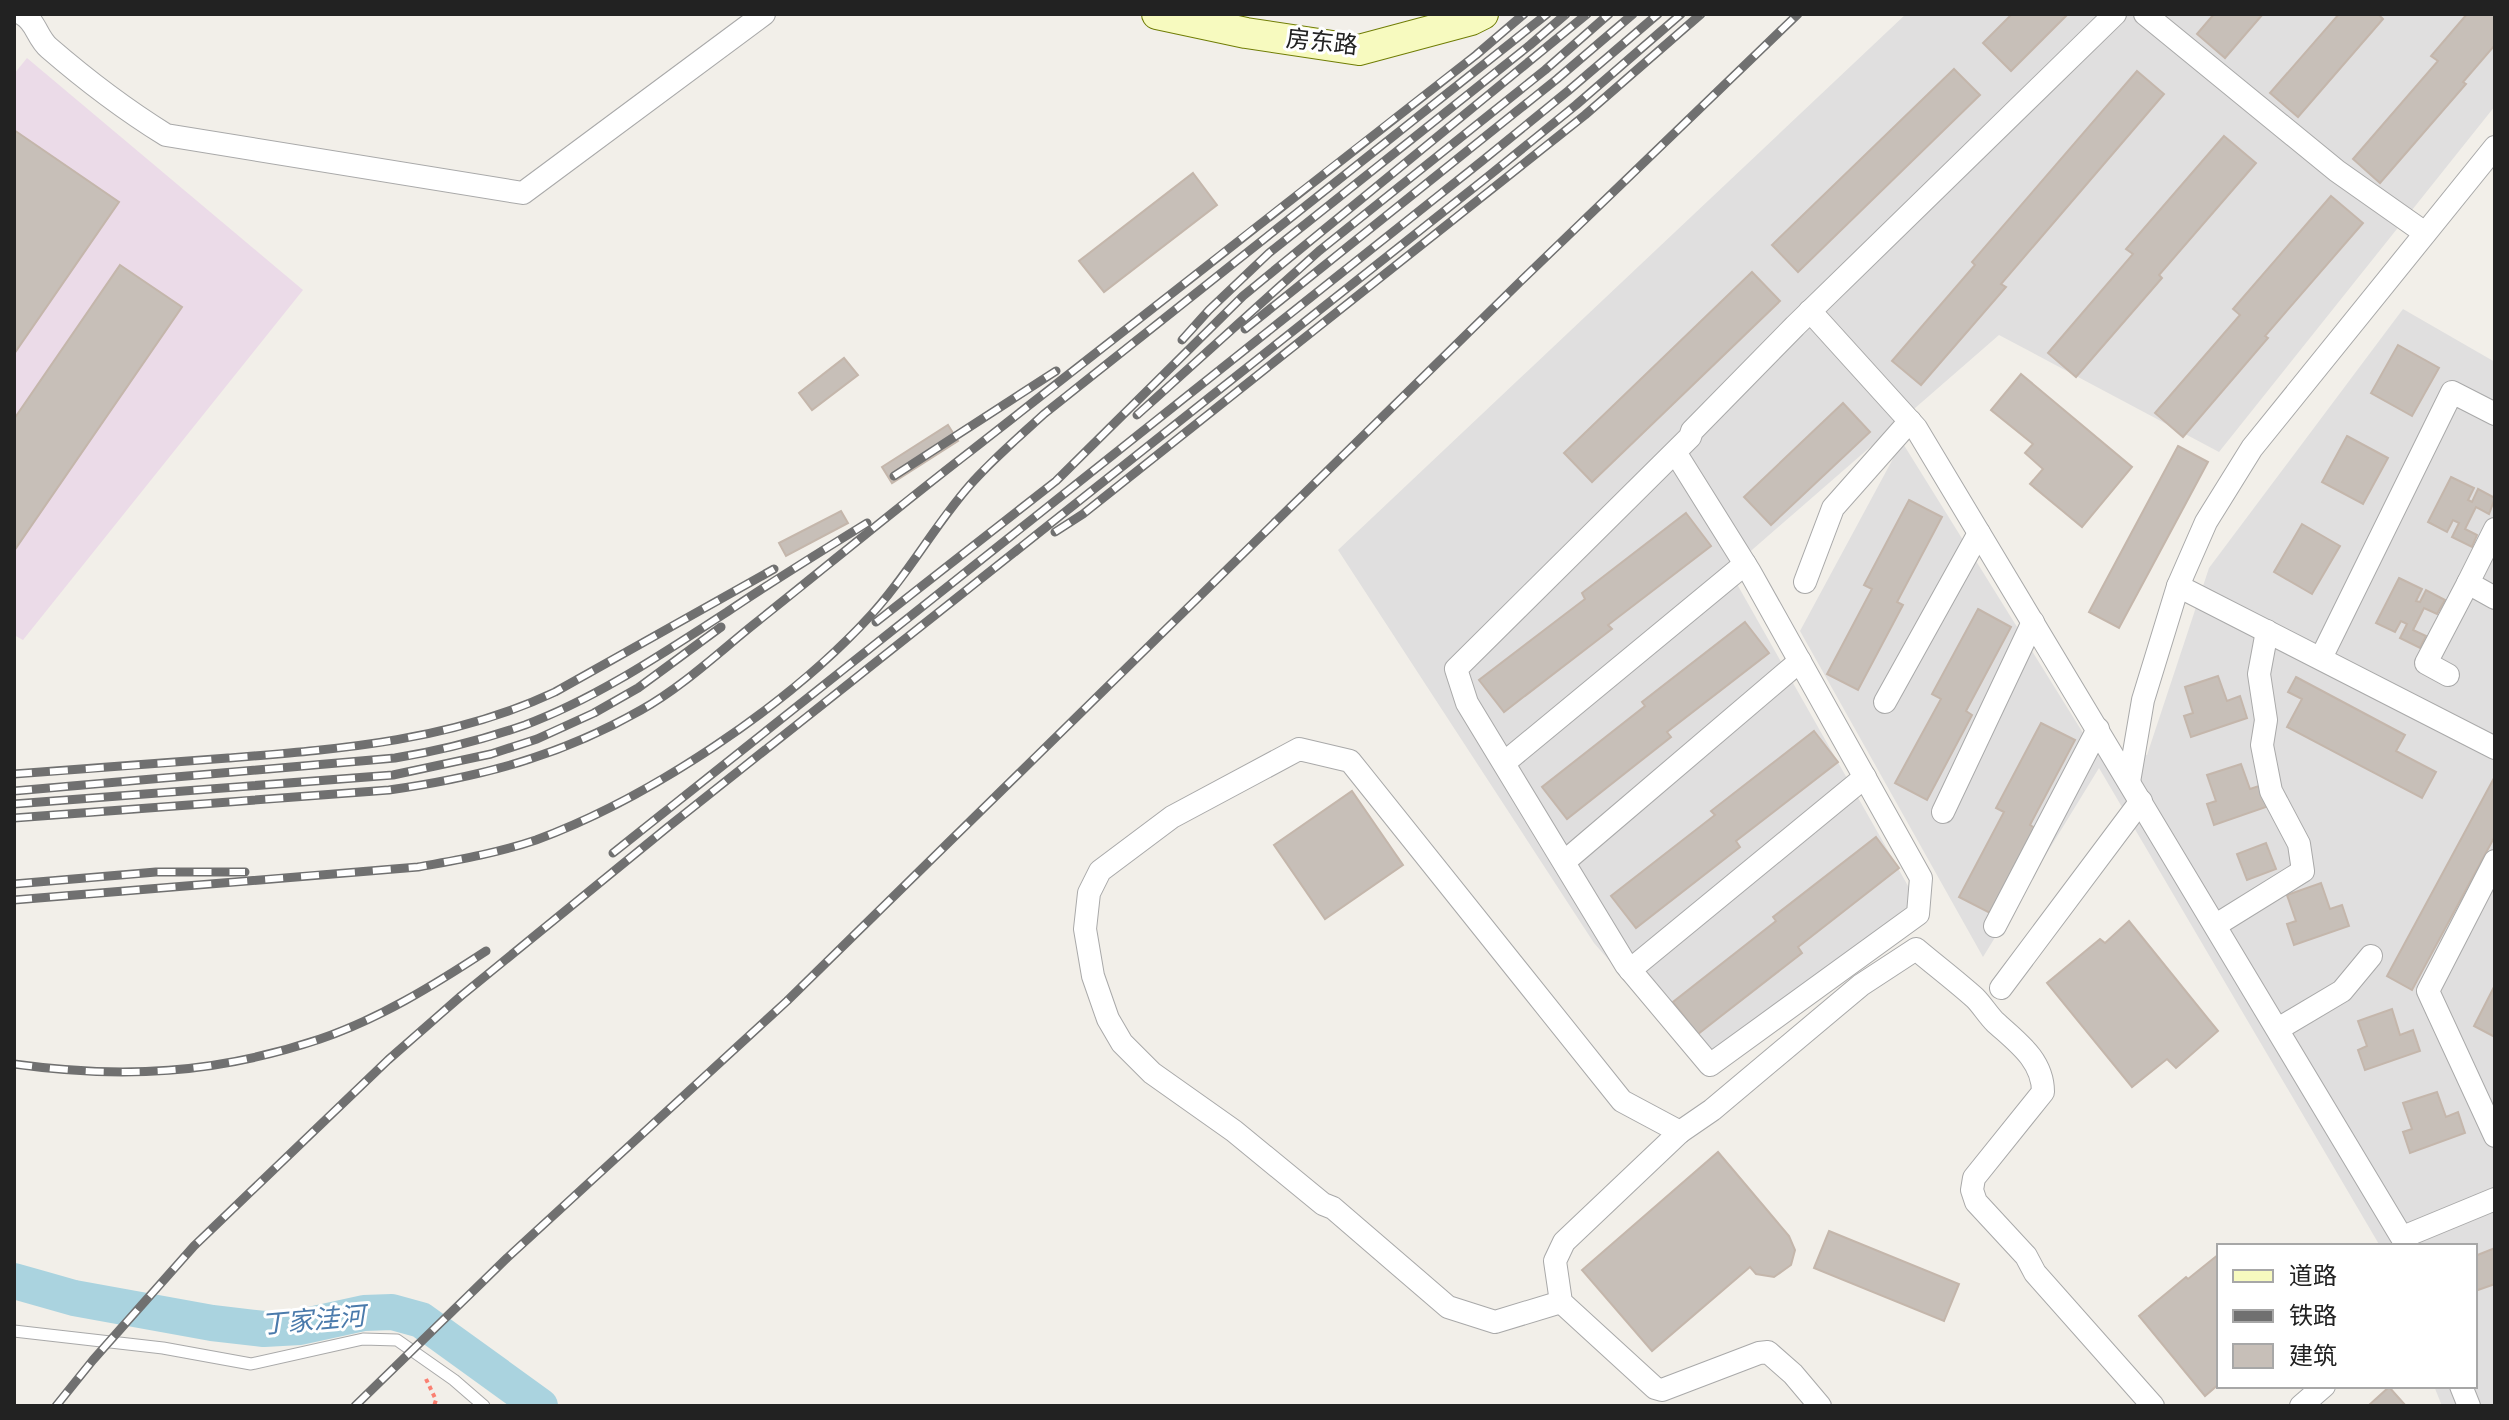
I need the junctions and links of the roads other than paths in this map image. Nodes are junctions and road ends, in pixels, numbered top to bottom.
1 (22, 14) edge
2 (764, 14) edge
3 (1157, 14) edge
4 (1483, 14) edge
5 (2115, 14) edge
6 (2145, 14) edge
7 (2495, 147) edge
8 (2425, 233) junction
9 (1810, 311) junction
10 (2495, 414) edge
11 (1910, 421) junction
12 (1675, 452) junction
13 (2495, 529) edge
14 (1979, 533) junction
15 (1745, 564) junction
16 (1805, 582) dead end
17 (2468, 583) junction
18 (2178, 586) junction
19 (2495, 598) edge
20 (2033, 622) junction
21 (2267, 631) junction
22 (2321, 658) junction
23 (1800, 661) junction
24 (2448, 675) dead end
25 (1885, 702) dead end
26 (2098, 729) junction
27 (2495, 748) edge
28 (1504, 763) junction
29 (1865, 777) junction
30 (2129, 782) junction
31 (2141, 801) junction
32 (1943, 812) dead end
33 (2495, 861) edge
34 (1564, 862) junction
35 (2216, 925) junction
36 (1995, 926) dead end
37 (2371, 956) dead end
38 (1630, 970) junction
39 (2001, 988) dead end
40 (2278, 1029) junction
41 (1680, 1132) junction
42 (2495, 1136) edge
43 (2495, 1199) edge
44 (2405, 1241) edge
45 (1561, 1302) junction
46 (14, 1331) edge
47 (2322, 1388) edge
48 (484, 1406) edge
49 (1820, 1406) edge
50 (2153, 1406) edge
51 (2301, 1406) edge

1 - 2 street
3 - 4 main road, 房东路
5 - 9 street
6 - 8 street
7 - 8 street
8 - 18 street
9 - 11 street
9 - 12 street
10 - 22 street
11 - 14 street
11 - 16 street
12 - 15 street
12 - 28 street
13 - 17 street
14 - 20 street
14 - 25 street
15 - 23 street
15 - 28 street
17 - 19 street
17 - 24 street
18 - 21 street
18 - 30 street
20 - 26 street
20 - 32 street
21 - 22 street
21 - 35 street
22 - 27 street
23 - 29 street
23 - 34 street
26 - 30 street
26 - 36 street
28 - 34 street
29 - 38 street
29 - 38 street
30 - 31 street
31 - 35 street
31 - 39 street
33 - 42 street
34 - 38 street
35 - 40 street
37 - 40 street
40 - 44 street
41 - 45 street
41 - 45 street
41 - 50 street
43 - 44 street
45 - 49 street
46 - 48 lane
47 - 51 street

